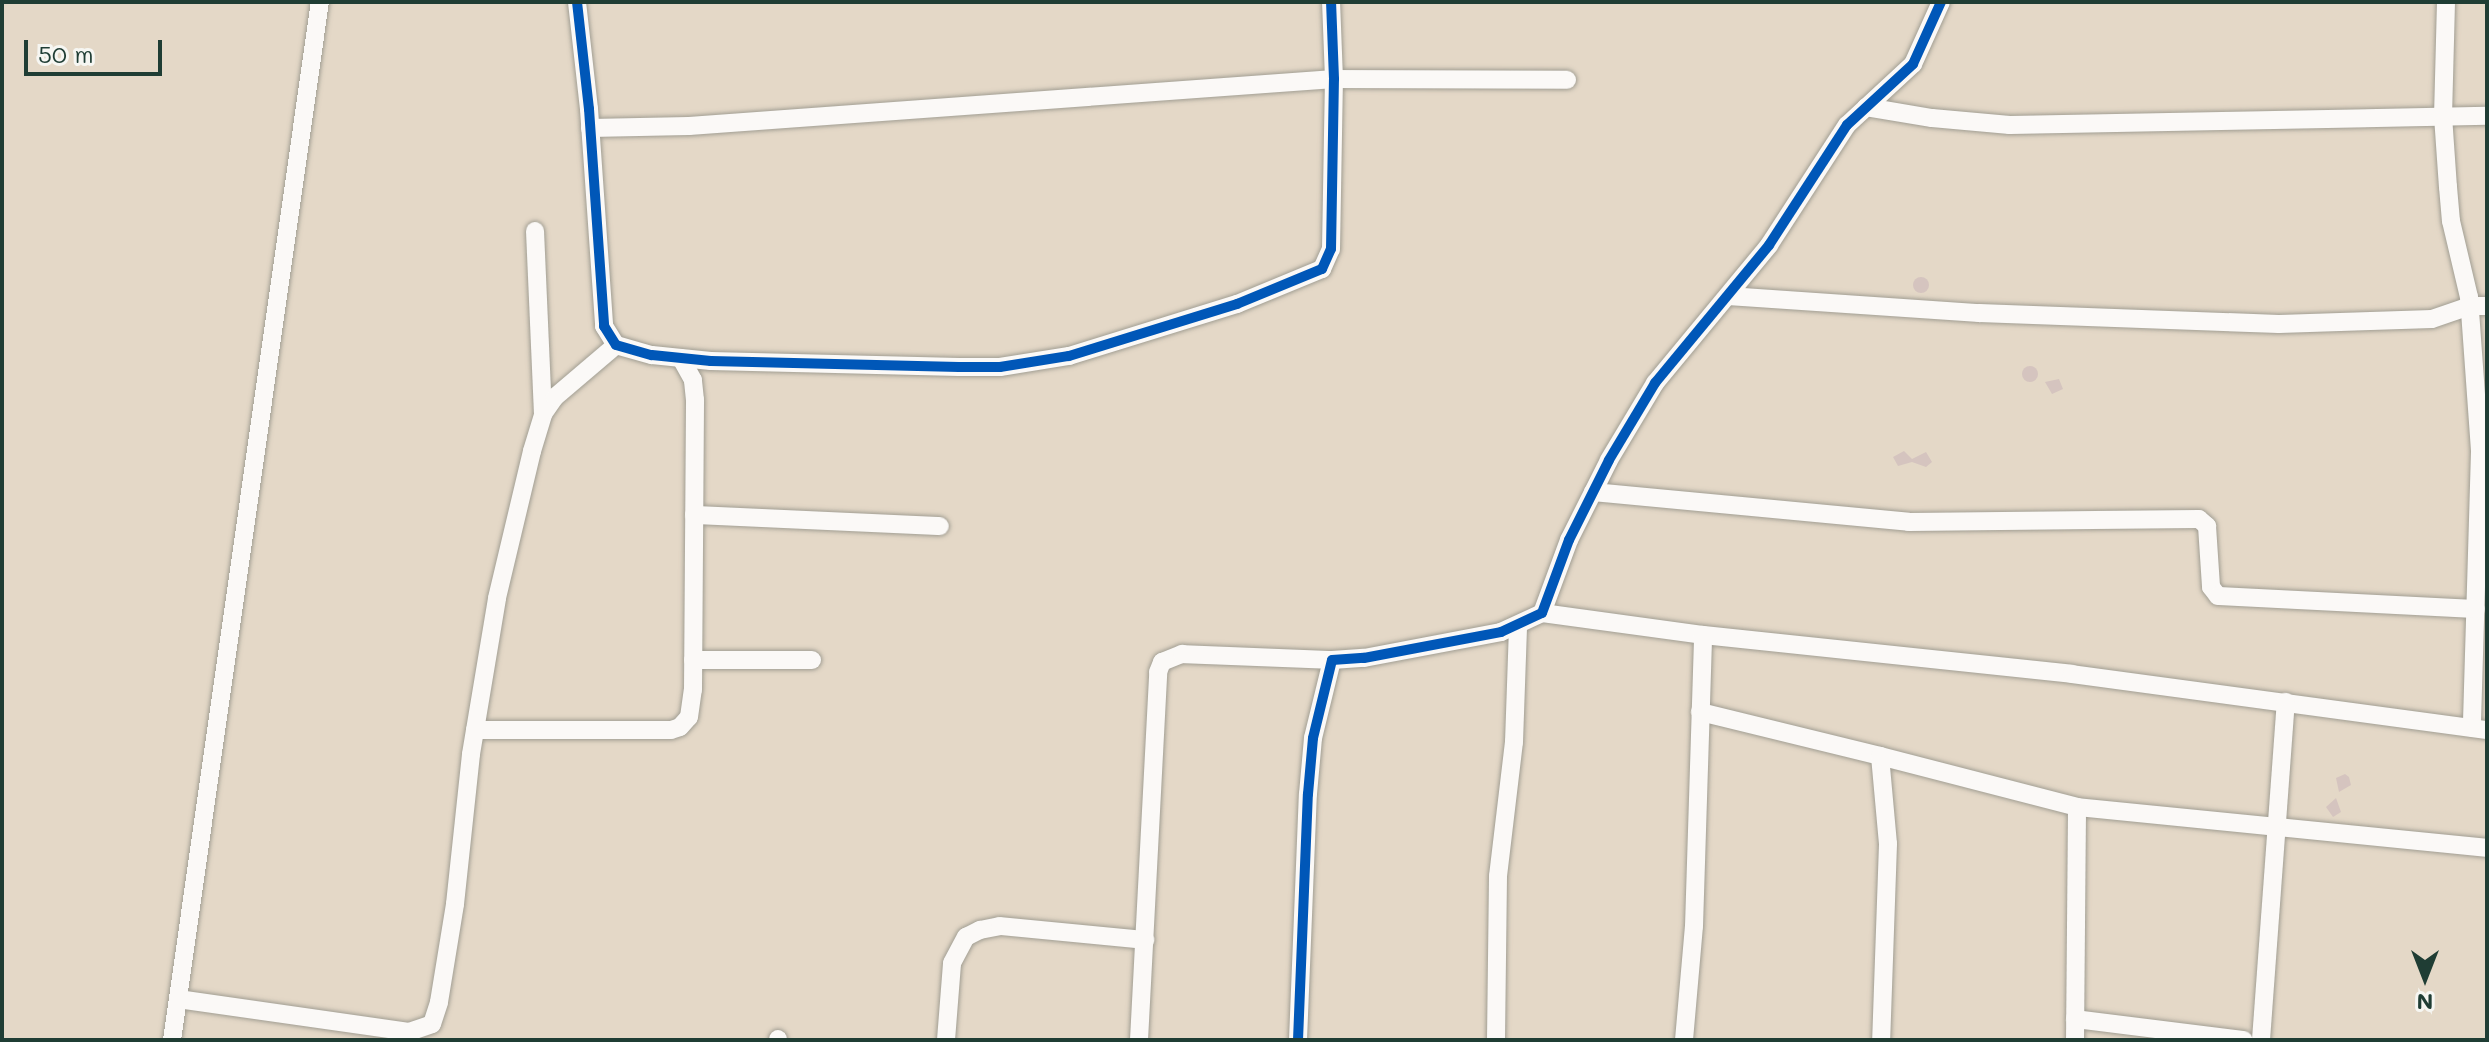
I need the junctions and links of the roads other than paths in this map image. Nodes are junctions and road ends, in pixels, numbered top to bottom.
1 (320, 2) edge
2 (577, 2) edge
3 (1331, 2) edge
4 (1941, 2) edge
5 (2446, 2) edge
6 (1334, 79) junction
7 (1567, 80) dead end
8 (1866, 107) junction
9 (2443, 116) junction
10 (2487, 116) edge
11 (590, 128) junction
12 (535, 231) dead end
13 (1728, 296) junction
14 (2478, 306) edge
15 (616, 345) junction
16 (681, 358) junction
17 (543, 414) junction
18 (1593, 492) junction
19 (694, 515) junction
20 (940, 526) dead end
21 (2476, 609) junction
22 (1542, 613) junction
23 (1518, 626) junction
24 (1703, 635) junction
25 (693, 660) junction
26 (812, 660) dead end
27 (1332, 660) junction
28 (2286, 702) junction
29 (1700, 712) junction
30 (2479, 729) edge
31 (475, 730) junction
32 (1880, 756) junction
33 (2077, 807) junction
34 (2277, 826) junction
35 (2487, 848) edge
36 (1145, 940) junction
37 (178, 999) junction
38 (2075, 1019) junction
39 (172, 1040) edge
40 (946, 1040) edge
41 (1139, 1040) edge
42 (1298, 1040) edge
43 (1496, 1040) edge
44 (1684, 1040) edge
45 (1881, 1040) edge
46 (2075, 1040) edge
47 (2244, 1040) edge
48 (2261, 1040) edge

1 - 37 street
2 - 11 street
3 - 6 street
4 - 8 street
5 - 9 street
6 - 7 street
6 - 11 street
6 - 16 street
8 - 9 street
8 - 13 street
9 - 10 street
9 - 14 street
11 - 15 street
12 - 17 street
13 - 14 street
13 - 18 street
14 - 21 street
15 - 16 street
15 - 17 street
16 - 19 street
17 - 31 street
18 - 21 street
18 - 22 street
19 - 20 street
19 - 25 street
21 - 30 street
22 - 23 street
22 - 24 street
23 - 27 street
23 - 43 street
24 - 28 street
24 - 29 street
25 - 26 street
25 - 31 street
27 - 36 street
27 - 42 street
28 - 30 street
28 - 34 street
29 - 32 street
29 - 44 street
31 - 37 street
32 - 33 street
32 - 45 street
33 - 34 street
33 - 38 street
34 - 35 street
34 - 48 street
36 - 40 street
36 - 41 street
37 - 39 street
38 - 46 street
38 - 47 street

